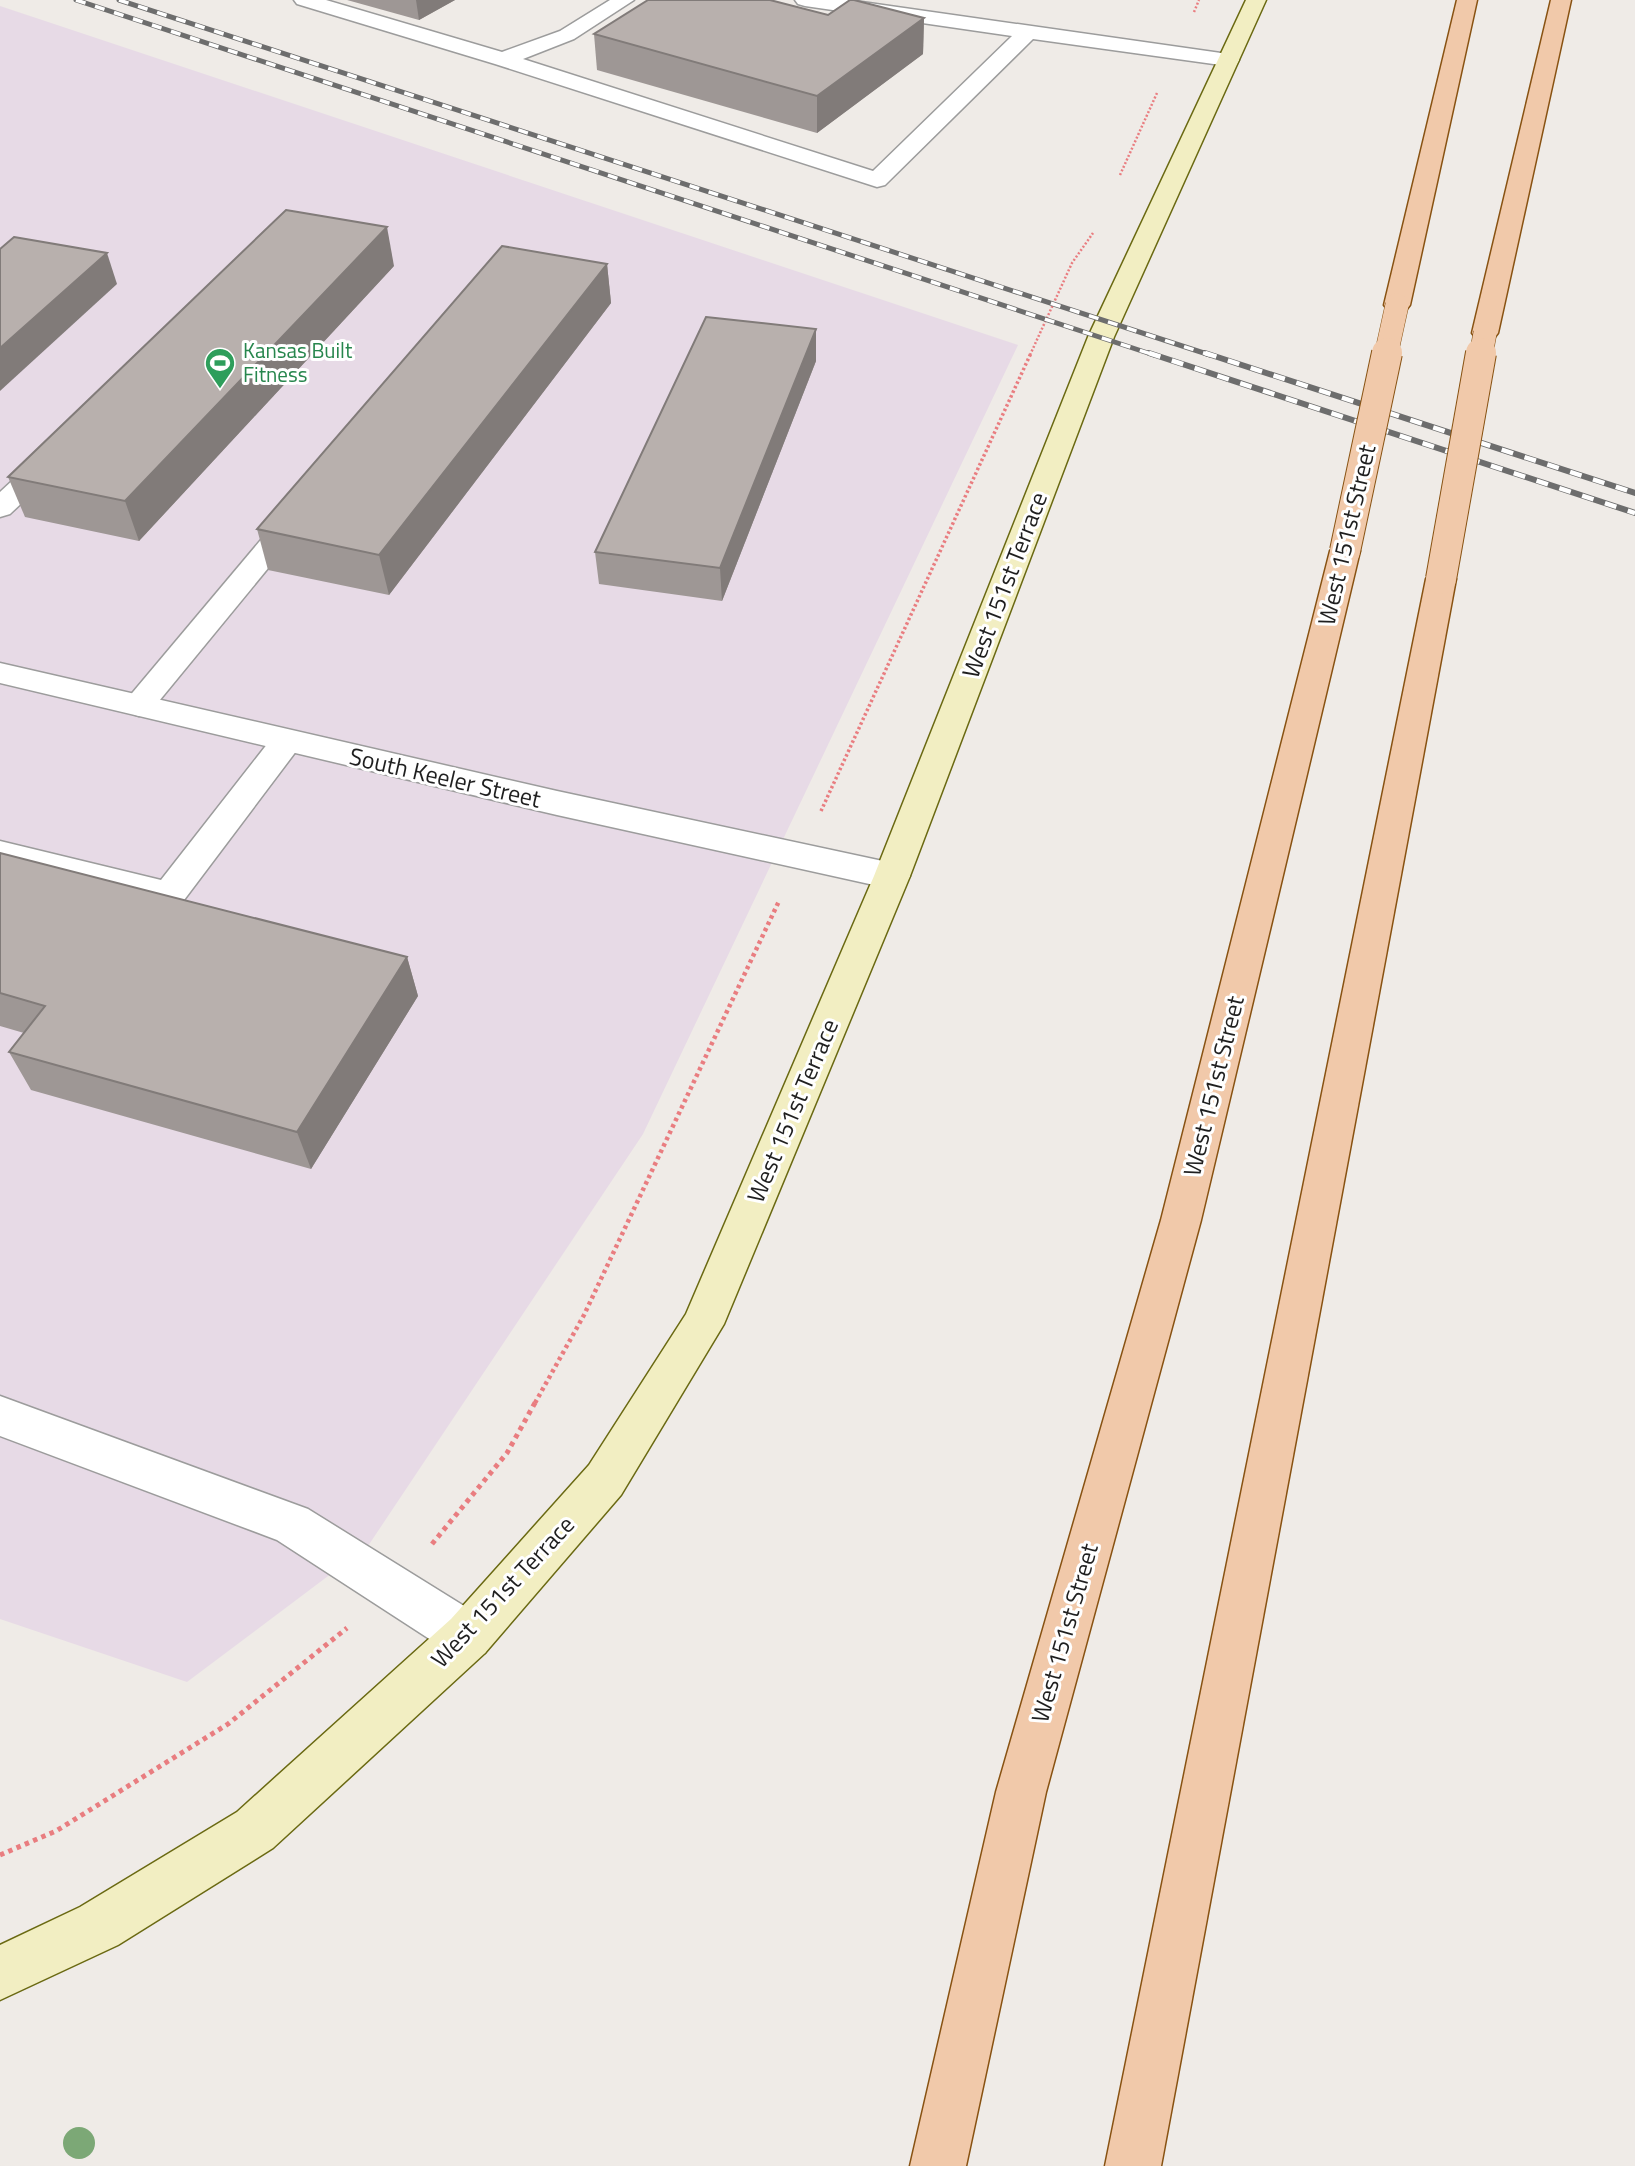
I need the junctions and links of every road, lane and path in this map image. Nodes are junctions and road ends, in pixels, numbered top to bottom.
1 (304, 0) edge
2 (624, 0) edge
3 (805, 0) edge
4 (1199, 0) edge
5 (1256, 0) edge
6 (1467, 0) edge
7 (1561, 0) edge
8 (1028, 33) junction
9 (1176, 53) junction
10 (502, 59) junction
11 (1228, 60) junction
12 (1115, 185) dead end
13 (1093, 233) dead end
14 (70, 442) edge
15 (315, 494) edge
16 (0, 508) edge
17 (0, 673) edge
18 (139, 705) junction
19 (287, 743) junction
20 (0, 853) edge
21 (800, 857) junction
22 (892, 876) junction
23 (0, 1416) edge
24 (394, 1591) junction
25 (468, 1636) junction
26 (0, 1856) edge
27 (0, 1973) edge
28 (939, 2166) edge
29 (1133, 2166) edge

1 - 10 street
2 - 10 street
3 - 8 street
4 - 9 path
5 - 11 street, West 151st Terrace
6 - 28 main road, West 151st Street, bridge
7 - 29 main road, bridge
8 - 9 street
8 - 10 street
9 - 11 street
9 - 12 path
11 - 22 street, West 151st Terrace
13 - 21 path
14 - 16 street
15 - 18 street
17 - 18 street, South Keeler Street
18 - 19 street, South Keeler Street
19 - 20 street
19 - 21 street, South Keeler Street
21 - 22 street, South Keeler Street
21 - 24 path
22 - 25 street, West 151st Terrace
23 - 24 street
24 - 25 street
24 - 26 path
25 - 27 street, West 151st Terrace

